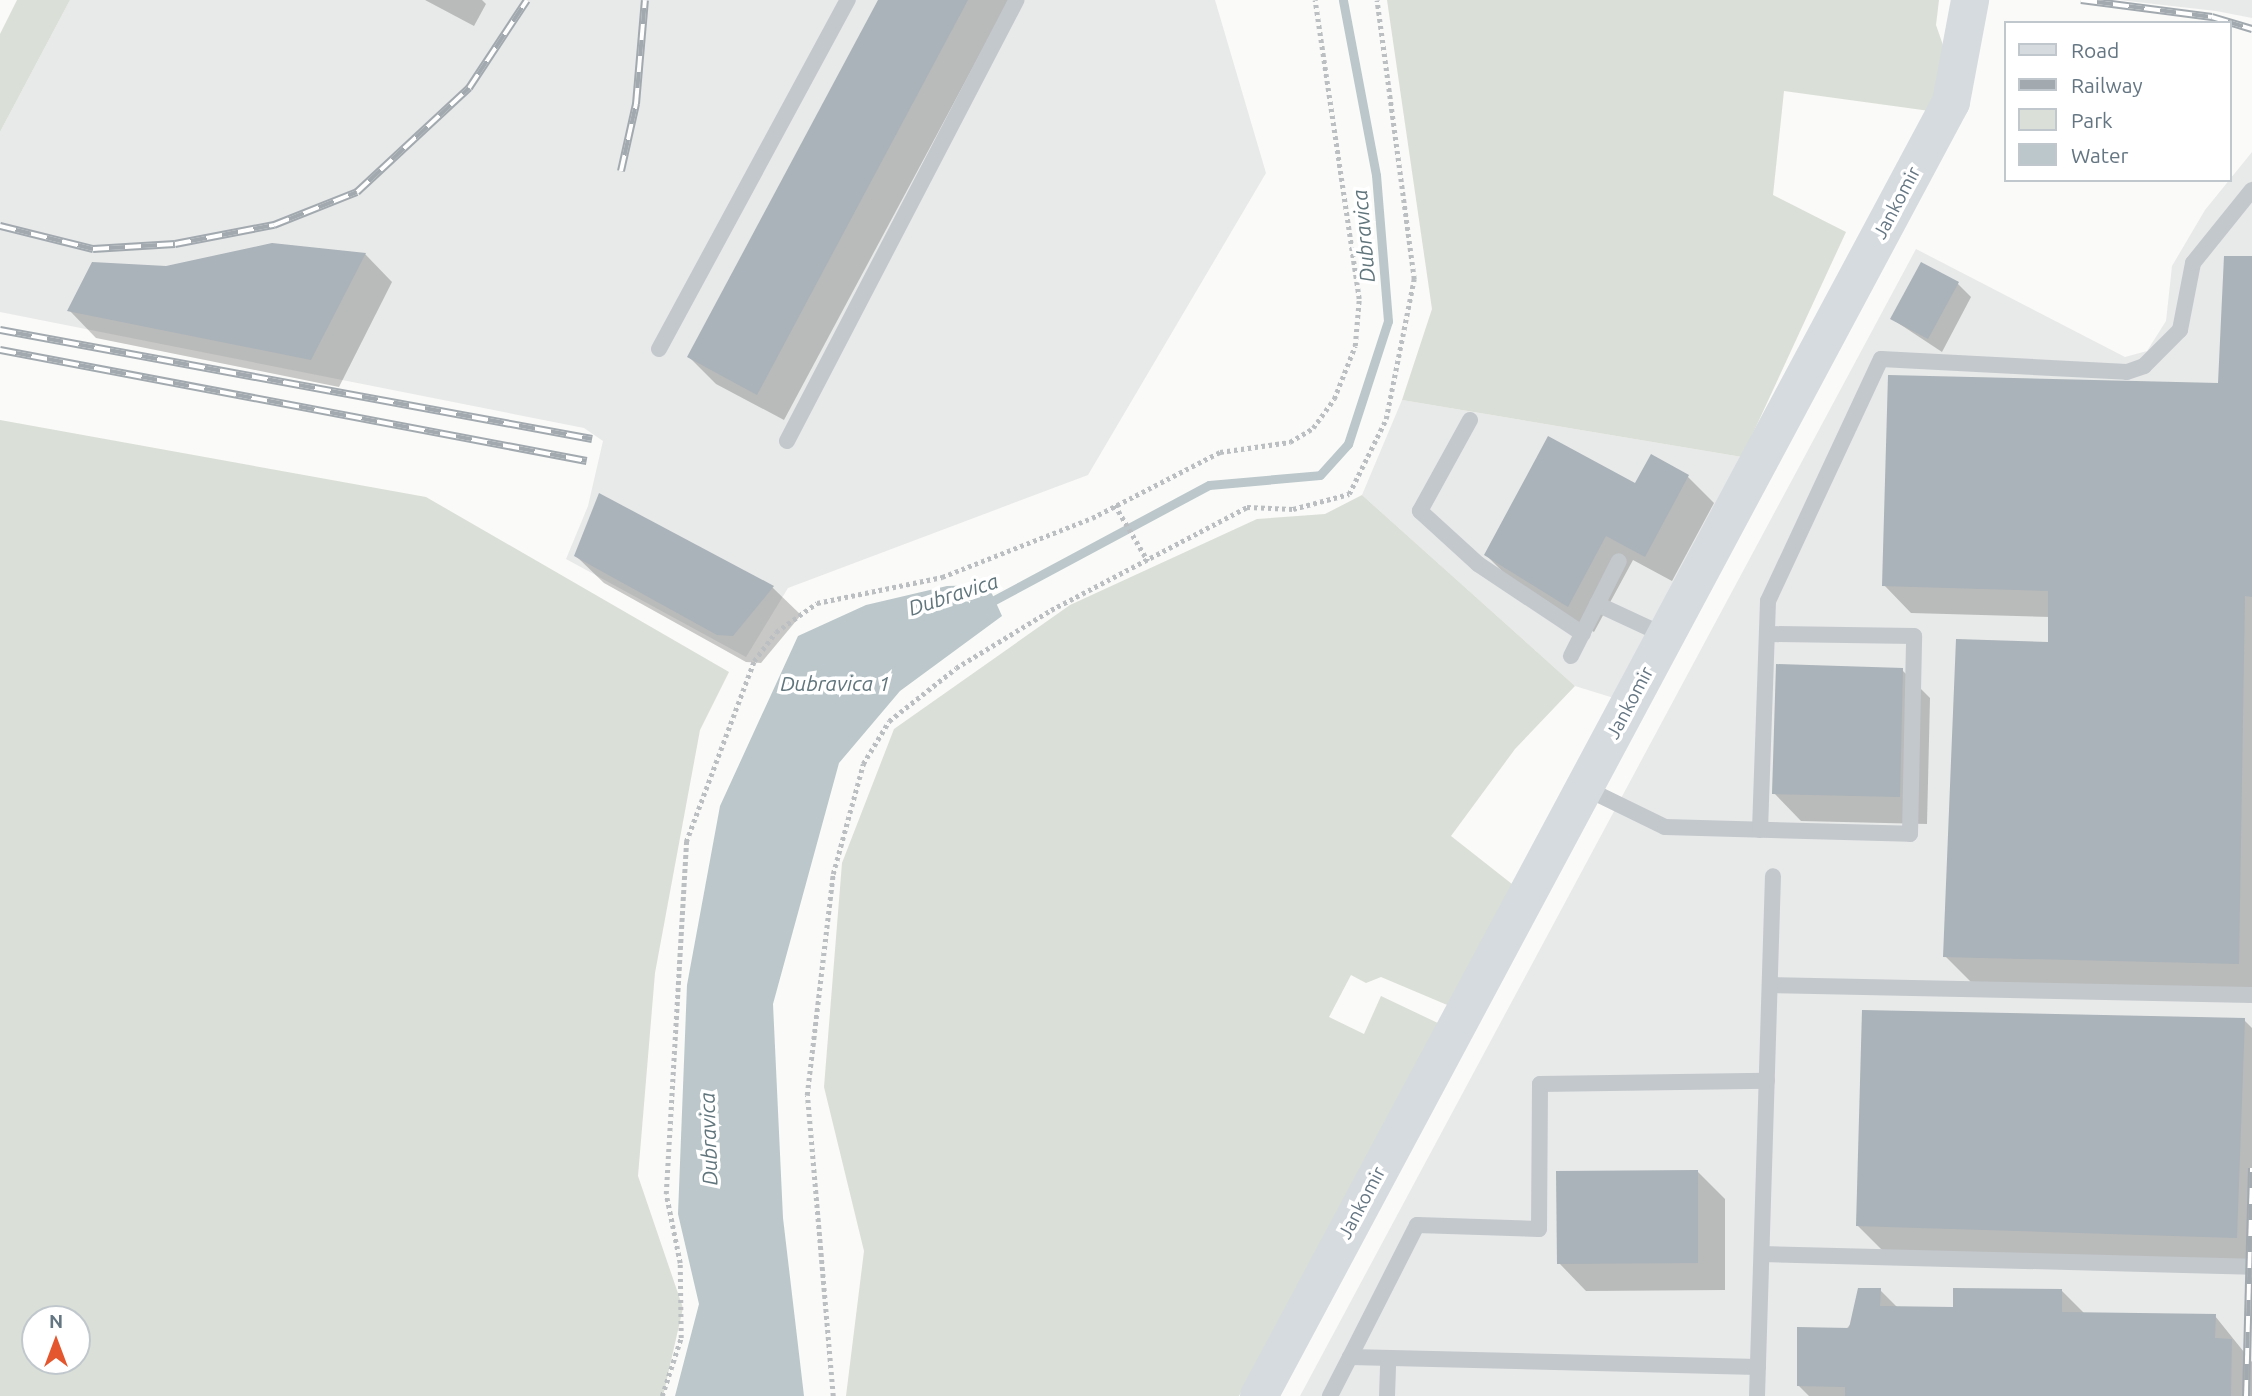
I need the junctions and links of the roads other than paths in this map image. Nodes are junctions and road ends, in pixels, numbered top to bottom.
1 (848, 0) edge
2 (1017, 0) edge
3 (1970, 0) edge
4 (2252, 190) edge
5 (659, 349) dead end
6 (1470, 420) dead end
7 (787, 441) dead end
8 (1619, 561) dead end
9 (1597, 604) junction
10 (1583, 634) junction
11 (1767, 634) junction
12 (1666, 636) junction
13 (1571, 656) dead end
14 (1585, 788) junction
15 (1760, 830) junction
16 (1773, 876) dead end
17 (1770, 985) junction
18 (2252, 995) edge
19 (1767, 1081) junction
20 (1762, 1254) junction
21 (2252, 1267) edge
22 (1350, 1357) junction
23 (1388, 1358) junction
24 (1758, 1367) junction
25 (1259, 1396) edge
26 (1330, 1396) edge
27 (1387, 1396) edge
28 (1757, 1396) edge

1 - 5 lane
2 - 7 lane
3 - 12 street, Jankomir
4 - 11 lane
6 - 10 lane
8 - 9 lane
9 - 10 lane
9 - 12 lane
10 - 13 lane
11 - 15 lane
11 - 15 lane
12 - 14 street, Jankomir
14 - 15 lane
14 - 25 street, Jankomir
16 - 17 lane
17 - 18 lane
17 - 19 lane
19 - 20 lane
19 - 22 lane
20 - 21 lane
20 - 24 lane
22 - 23 lane
22 - 26 lane
23 - 24 lane
23 - 27 lane
24 - 28 lane

